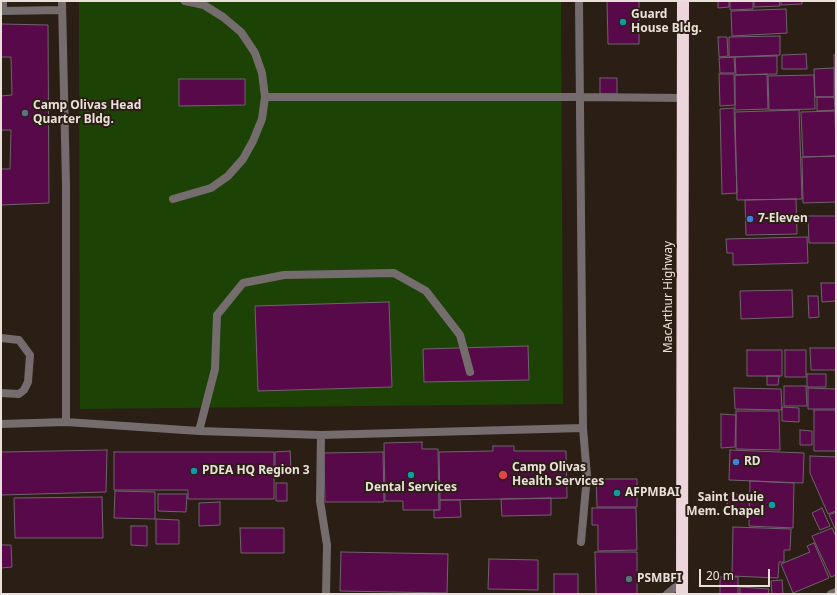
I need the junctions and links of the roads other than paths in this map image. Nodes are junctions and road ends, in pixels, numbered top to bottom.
1 (3, 1) edge
2 (62, 1) edge
3 (185, 1) edge
4 (579, 1) edge
5 (682, 1) edge
6 (62, 10) junction
7 (2, 11) edge
8 (265, 96) junction
9 (580, 97) junction
10 (683, 98) junction
11 (173, 199) dead end
12 (1, 338) edge
13 (470, 372) dead end
14 (1, 394) edge
15 (66, 422) junction
16 (1, 424) edge
17 (583, 428) junction
18 (199, 431) junction
19 (321, 435) junction
20 (581, 542) dead end
21 (683, 580) junction
22 (836, 592) edge
23 (326, 594) edge
24 (667, 594) edge
25 (682, 594) edge
26 (831, 594) edge

1 - 7 street
2 - 6 street
3 - 8 street
4 - 9 street
5 - 10 highway, MacArthur Highway
6 - 7 street
6 - 15 street
8 - 9 street
8 - 11 street
9 - 10 street
9 - 17 street
10 - 21 highway, MacArthur Highway
12 - 14 street
13 - 18 street
15 - 16 street
15 - 18 street
17 - 19 street
17 - 20 street
18 - 19 street
19 - 23 street
21 - 24 street
21 - 25 highway, MacArthur Highway
22 - 26 street

